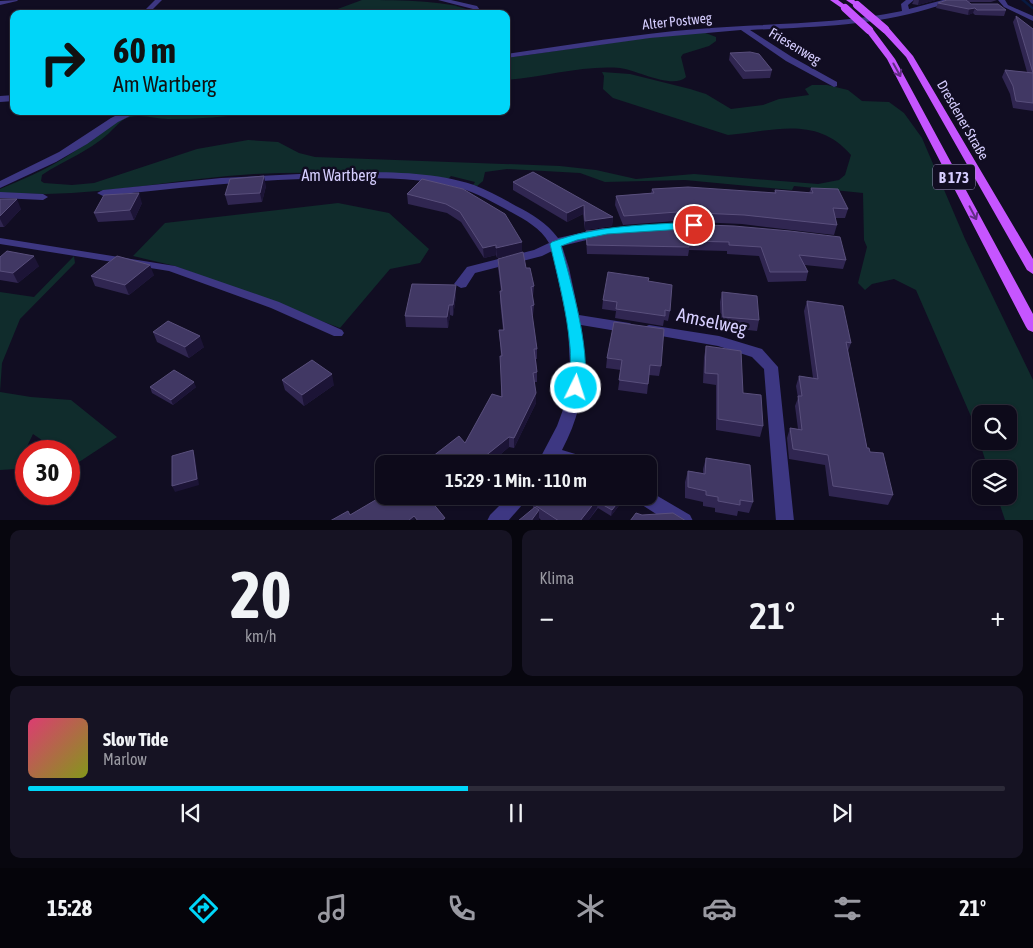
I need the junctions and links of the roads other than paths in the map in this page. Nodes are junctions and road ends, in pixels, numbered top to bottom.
1 (15, 0) edge
2 (159, 0) edge
3 (441, 0) edge
4 (833, 0) edge
5 (849, 0) edge
6 (911, 0) edge
7 (950, 0) edge
8 (1004, 3) edge
9 (0, 4) edge
10 (995, 6) edge
11 (148, 10) edge
12 (478, 10) edge
13 (906, 13) junction
14 (1033, 20) edge
15 (744, 29) junction
16 (510, 55) edge
17 (834, 84) dead end
18 (124, 115) edge
19 (0, 185) edge
20 (103, 193) edge
21 (0, 195) edge
22 (43, 197) dead end
23 (615, 230) edge
24 (0, 240) edge
25 (556, 244) junction
26 (1033, 270) edge
27 (461, 284) dead end
28 (574, 319) junction
29 (1033, 327) edge
30 (338, 333) dead end
31 (551, 455) edge
32 (512, 505) edge
33 (657, 505) edge
34 (496, 520) edge
35 (684, 520) edge
36 (785, 520) edge

1 - 9 street
2 - 11 lane
3 - 12 street
4 -> 29 main road, B 173, bridge
5 - 26 main road, Dresdener Straße / B 173, bridge
6 - 13 street
7 - 13 street
8 - 10 street
8 - 14 street
13 - 15 street, Alter Postweg
15 - 16 street, Alter Postweg
15 - 17 street, Friesenweg
18 - 19 street
20 - 25 street, Am Wartberg
21 - 22 lane
23 - 25 street
24 - 30 lane
25 - 27 street
25 - 28 street, Am Wartberg
28 - 31 street, Am Wartberg
28 - 36 street, Amselweg
32 - 34 street
33 - 35 street

